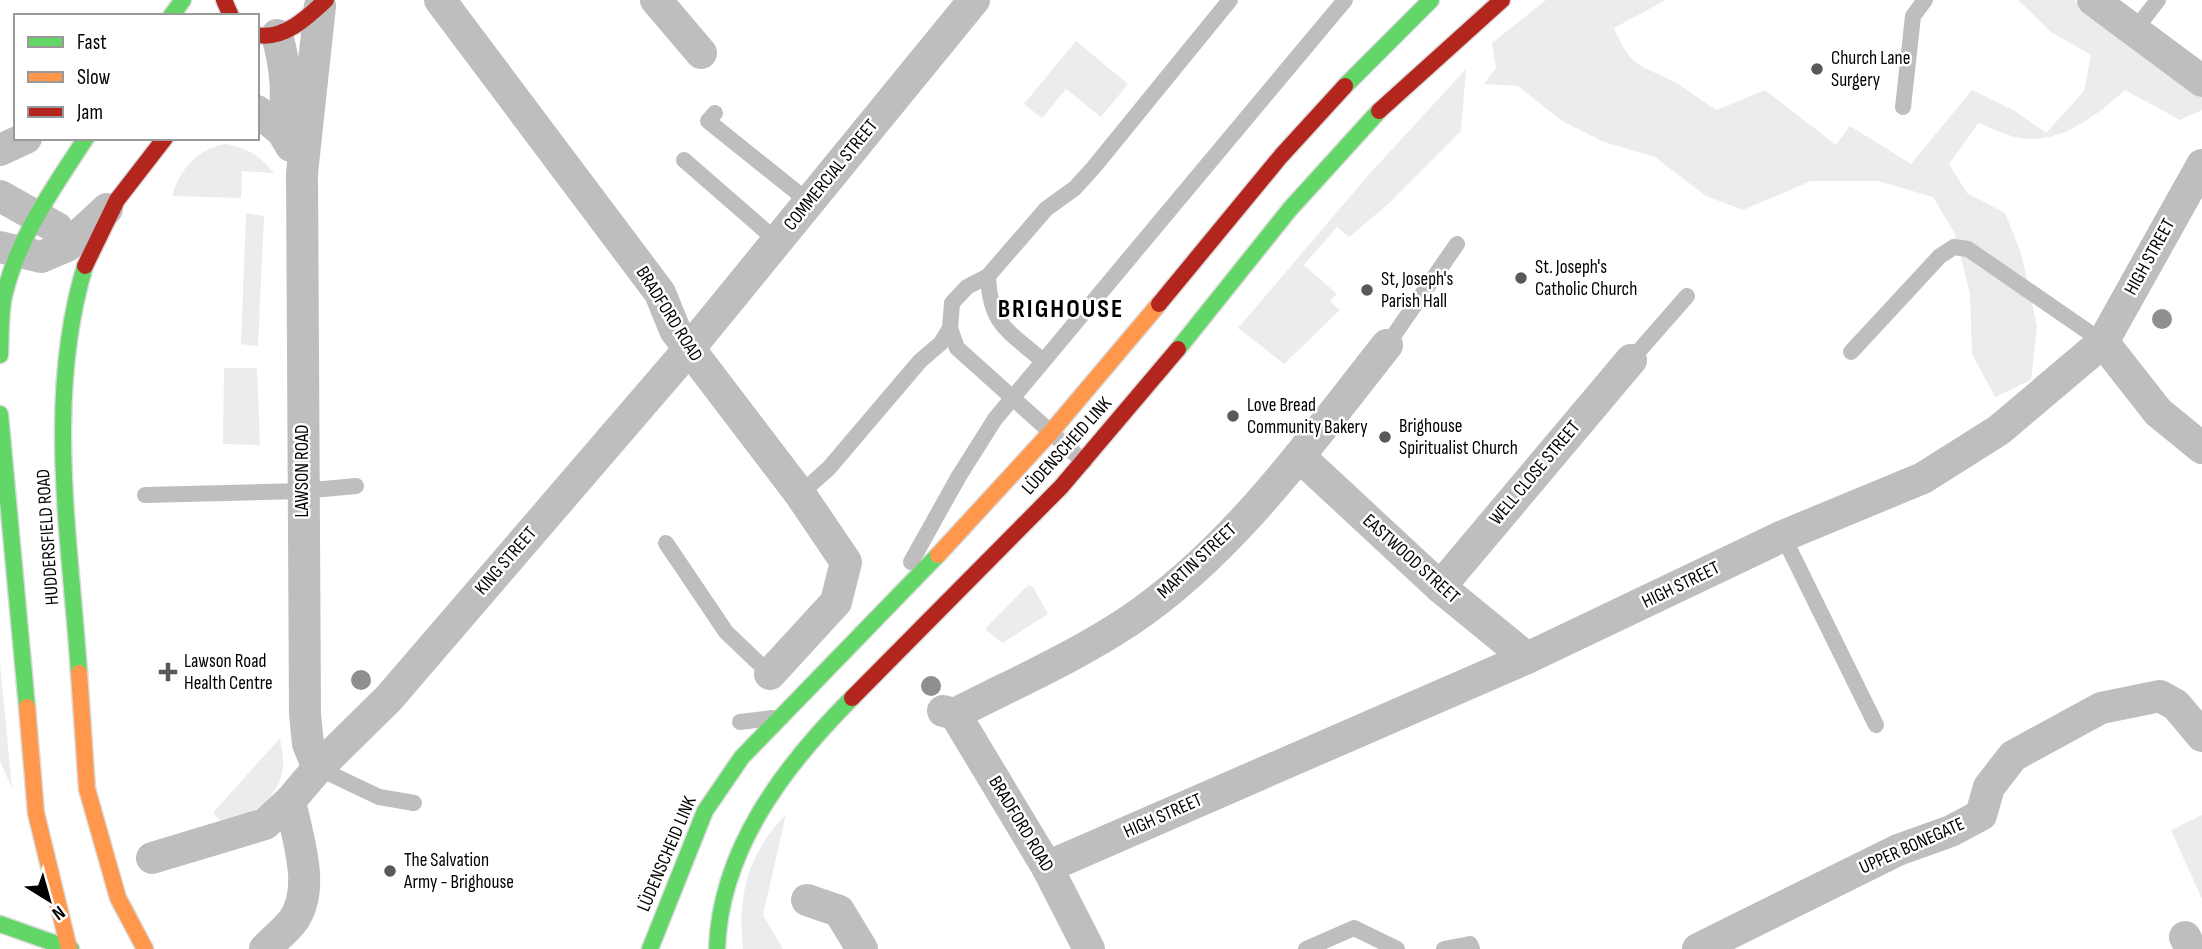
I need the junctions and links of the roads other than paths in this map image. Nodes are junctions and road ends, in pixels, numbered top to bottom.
1 (440, 0) edge
2 (656, 0) edge
3 (974, 0) edge
4 (1230, 0) edge
5 (1345, 0) edge
6 (1431, 0) edge
7 (1502, 0) edge
8 (1925, 0) edge
9 (2093, 0) edge
10 (2158, 0) edge
11 (323, 3) edge
12 (2134, 31) junction
13 (263, 37) edge
14 (701, 53) dead end
15 (2202, 81) edge
16 (1903, 107) dead end
17 (259, 113) edge
18 (715, 113) dead end
19 (282, 131) junction
20 (22, 140) edge
21 (85, 140) edge
22 (164, 140) edge
23 (0, 150) edge
24 (684, 160) dead end
25 (2202, 165) edge
26 (302, 173) junction
27 (123, 194) junction
28 (0, 197) edge
29 (808, 202) junction
30 (35, 216) junction
31 (777, 241) junction
32 (1457, 244) dead end
33 (67, 246) junction
34 (5, 267) edge
35 (79, 276) junction
36 (988, 276) junction
37 (1687, 296) dead end
38 (950, 328) junction
39 (2103, 342) junction
40 (1387, 345) joint
41 (689, 349) junction
42 (1851, 352) dead end
43 (0, 355) edge
44 (1631, 360) joint
45 (1043, 361) junction
46 (1012, 398) junction
47 (0, 414) edge
48 (1051, 432) junction
49 (2202, 448) edge
50 (1298, 456) junction
51 (1084, 462) junction
52 (356, 486) dead end
53 (302, 491) junction
54 (800, 494) junction
55 (145, 495) dead end
56 (1783, 536) junction
57 (666, 544) dead end
58 (1440, 587) junction
59 (886, 607) junction
60 (1527, 658) junction
61 (770, 674) joint
62 (949, 712) joint
63 (782, 716) junction
64 (740, 722) dead end
65 (1876, 725) dead end
66 (2202, 736) edge
67 (318, 768) junction
68 (290, 801) junction
69 (414, 803) dead end
70 (152, 858) dead end
71 (1048, 867) junction
72 (118, 898) junction
73 (807, 900) dead end
74 (4, 917) edge
75 (117, 931) dead end
76 (69, 949) edge
77 (145, 949) edge
78 (265, 949) edge
79 (650, 949) edge
80 (717, 949) edge
81 (862, 949) edge
82 (1088, 949) edge
83 (1306, 949) edge
84 (1397, 949) edge
85 (1444, 949) edge
86 (1472, 949) edge
87 (1698, 949) edge

1 - 41 street, BRADFORD ROAD
2 - 14 street
3 - 29 street, COMMERCIAL STREET
4 - 36 lane
5 - 45 lane
6 - 48 main road, LÜDENSCHEID LINK
7 - 51 main road, LÜDENSCHEID LINK
8 - 16 lane
9 - 12 street
10 - 12 lane
11 - 13 main road
11 - 26 street, LAWSON ROAD
12 - 15 street
13 - 19 street
17 - 19 street, LAWSON ROAD
18 - 29 lane
19 - 26 street, LAWSON ROAD
20 - 23 street
21 - 30 main road
22 - 27 main road, HUDDERSFIELD ROAD
24 - 31 lane
25 - 39 street, HIGH STREET
26 - 53 street, LAWSON ROAD
27 - 33 street
27 - 35 main road, HUDDERSFIELD ROAD
28 - 30 street
29 - 31 street, COMMERCIAL STREET
30 - 33 street
30 - 34 main road
31 - 41 street, COMMERCIAL STREET
32 - 40 lane
33 - 34 street
33 - 35 street
34 - 43 main road
35 - 72 main road, HUDDERSFIELD ROAD
36 - 38 lane
36 - 45 lane
37 - 44 lane
38 - 46 lane
38 - 54 lane
39 - 42 lane
39 - 49 street
39 - 56 street, HIGH STREET
40 - 50 street, MARTIN STREET
41 - 54 street, BRADFORD ROAD
41 - 67 street, KING STREET
44 - 58 street, WELL CLOSE STREET
45 - 46 lane
46 - 48 lane
46 - 59 lane
47 - 76 main road, HUDDERSFIELD ROAD
48 - 51 lane
48 - 59 main road, LÜDENSCHEID LINK
50 - 58 street, EASTWOOD STREET
50 - 62 street, MARTIN STREET
51 - 80 main road, LÜDENSCHEID LINK
52 - 53 lane
53 - 55 lane
53 - 67 street, LAWSON ROAD
54 - 61 street, BRADFORD ROAD
56 - 60 street, HIGH STREET
56 - 65 lane
57 - 61 lane
58 - 60 street, EASTWOOD STREET
59 - 63 main road, LÜDENSCHEID LINK
60 - 71 street, HIGH STREET
62 - 71 street, BRADFORD ROAD
63 - 64 lane
63 - 79 main road, LÜDENSCHEID LINK
66 - 87 street, UPPER BONEGATE
67 - 68 street, KING STREET
67 - 69 lane
68 - 70 street, KING STREET
68 - 78 street
71 - 82 street, BRADFORD ROAD
72 - 75 main road
72 - 77 main road, HUDDERSFIELD ROAD
73 - 81 street
74 - 76 main road
83 - 84 lane
85 - 86 lane

